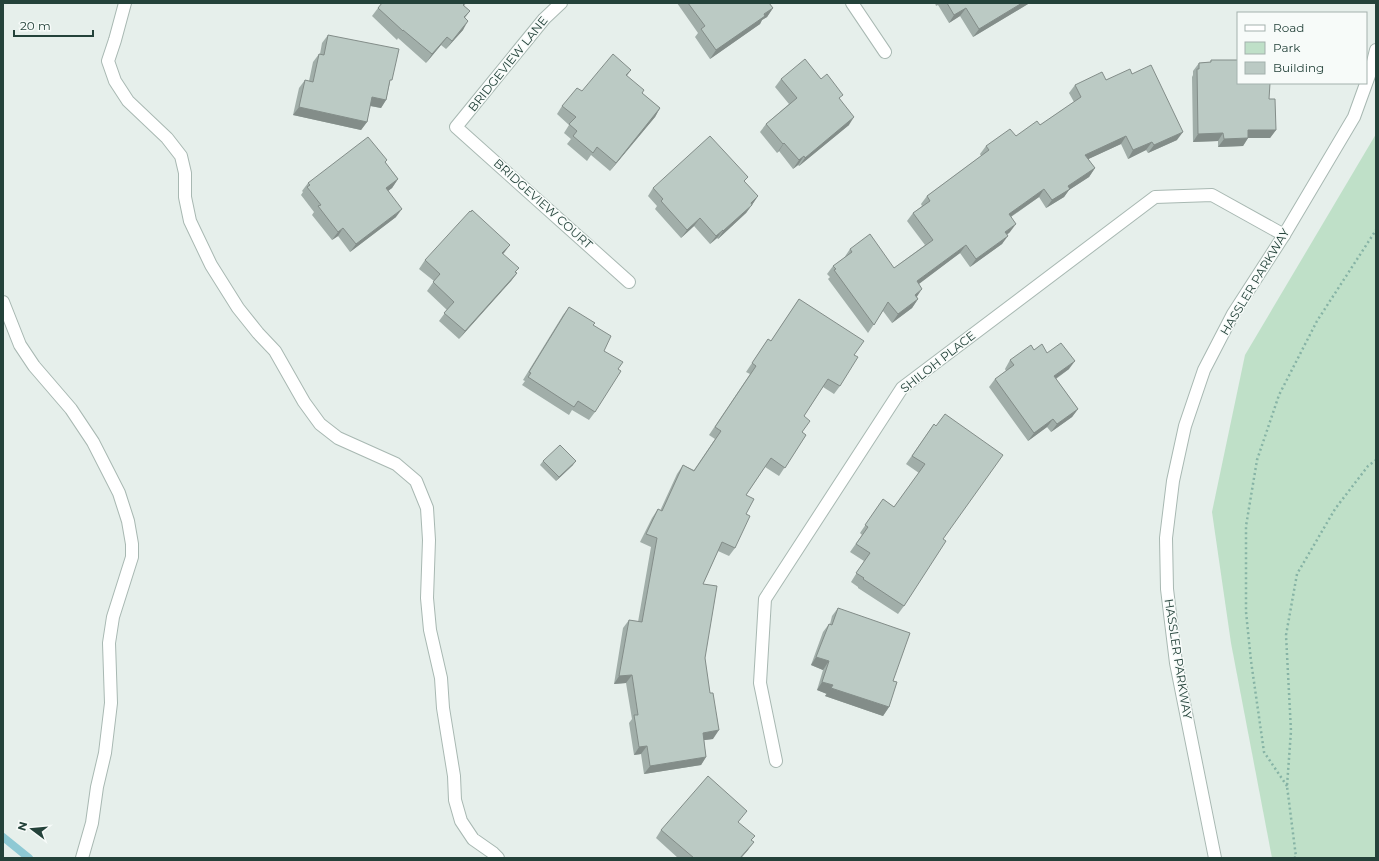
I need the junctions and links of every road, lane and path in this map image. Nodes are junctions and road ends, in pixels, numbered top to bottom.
1 (125, 3) edge
2 (561, 3) edge
3 (852, 3) edge
4 (1376, 50) edge
5 (885, 52) dead end
6 (1367, 81) edge
7 (1366, 84) edge
8 (456, 127) joint
9 (1376, 230) edge
10 (1284, 235) junction
11 (629, 282) dead end
12 (3, 302) edge
13 (1376, 460) edge
14 (776, 761) dead end
15 (1287, 786) junction
16 (82, 858) edge
17 (498, 858) edge
18 (1215, 858) edge
19 (1294, 858) edge

1 - 17 street
2 - 8 street, BRIDGEVIEW LANE
3 - 5 street
4 - 6 street, HASSLER PARKWAY
7 - 10 street, HASSLER PARKWAY
8 - 11 street, BRIDGEVIEW COURT
9 - 15 path
10 - 14 street, SHILOH PLACE
10 - 18 street, HASSLER PARKWAY
12 - 16 street
13 - 15 path
15 - 19 path

